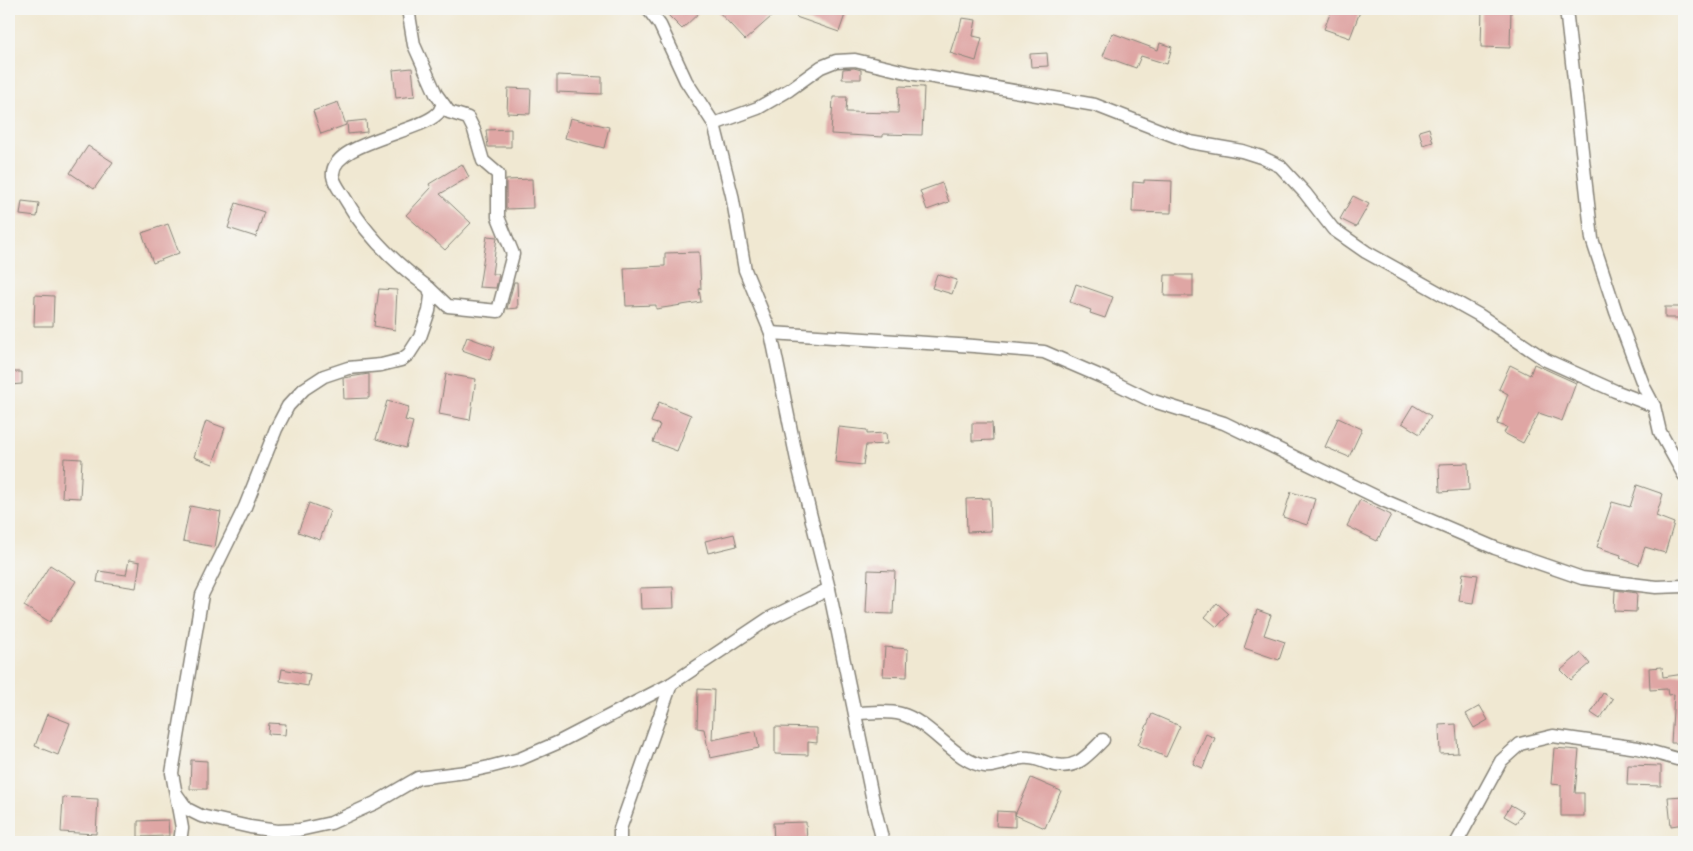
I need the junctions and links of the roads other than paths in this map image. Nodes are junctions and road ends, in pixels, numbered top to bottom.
1 (408, 9) edge
2 (648, 9) edge
3 (1566, 9) edge
4 (440, 109) junction
5 (714, 124) junction
6 (429, 288) junction
7 (771, 333) junction
8 (1654, 406) junction
9 (1684, 475) edge
10 (1684, 586) edge
11 (830, 589) junction
12 (670, 684) junction
13 (855, 713) junction
14 (1103, 740) dead end
15 (1684, 758) edge
16 (175, 793) junction
17 (187, 809) junction
18 (182, 828) junction
19 (180, 842) edge
20 (620, 842) edge
21 (883, 842) edge
22 (1456, 842) edge

1 - 4 street
2 - 5 street
3 - 8 street
4 - 6 street
4 - 6 street
5 - 7 street
5 - 8 street
6 - 16 street
7 - 10 street
7 - 11 street
8 - 9 street
11 - 12 street
11 - 13 street
12 - 17 street
12 - 20 street
13 - 14 street
13 - 21 street
15 - 22 street
16 - 17 street
16 - 18 street
17 - 18 street
18 - 19 street

